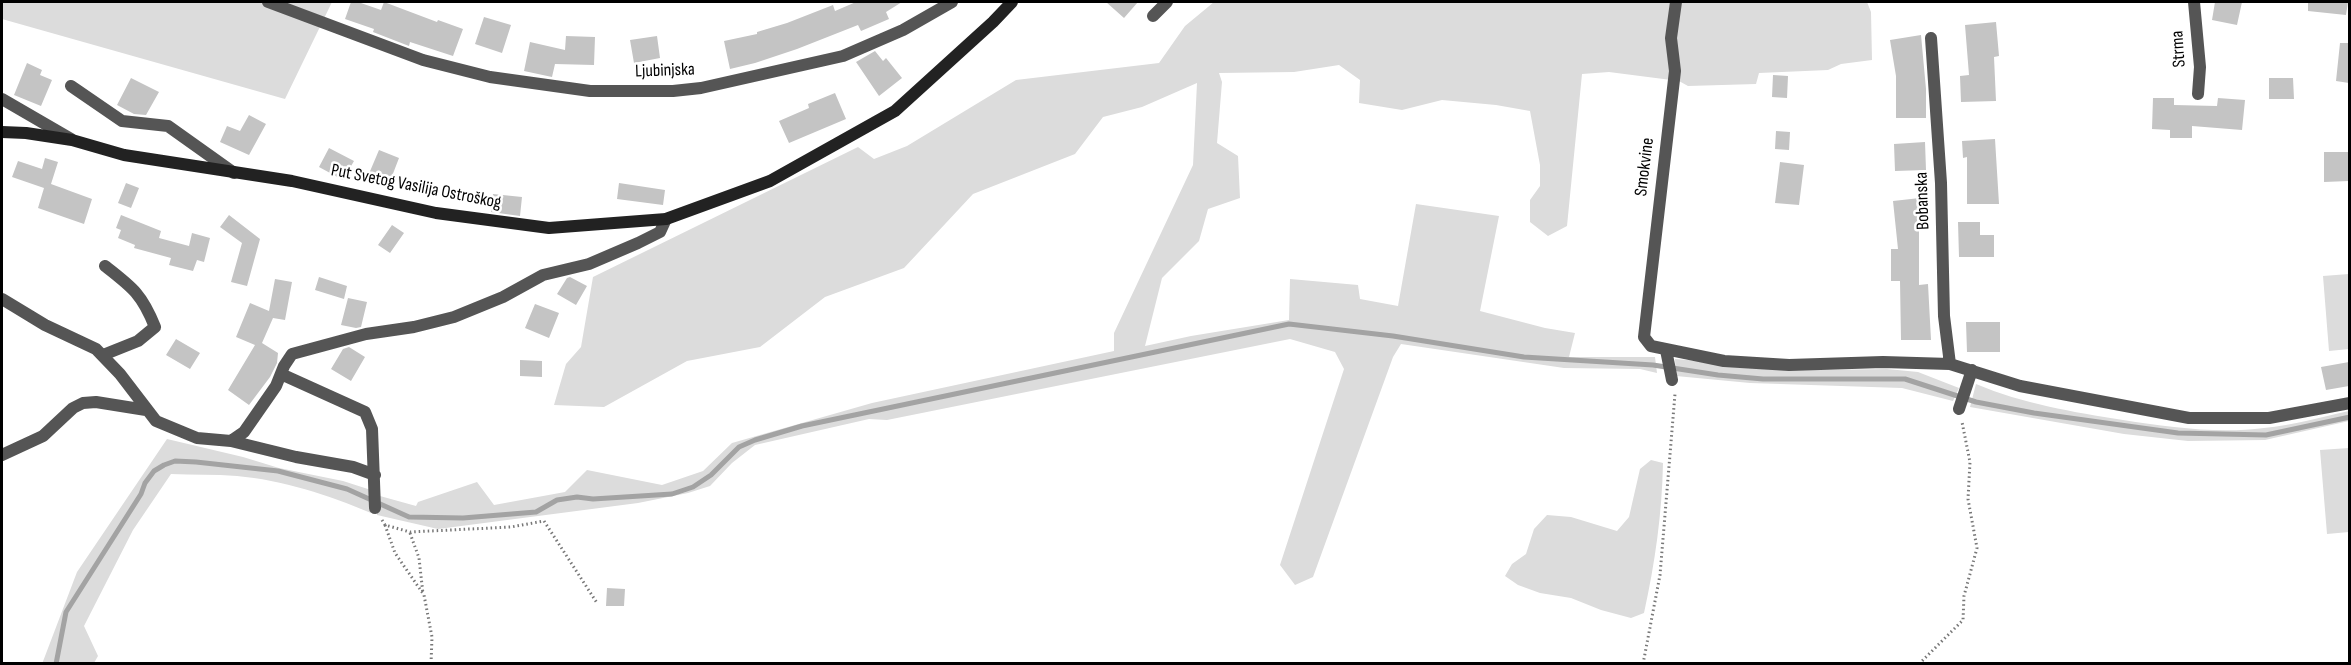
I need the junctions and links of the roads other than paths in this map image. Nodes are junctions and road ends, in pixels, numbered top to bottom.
1 (267, 2) edge
2 (952, 2) edge
3 (1012, 2) edge
4 (1167, 2) edge
5 (1676, 2) edge
6 (2194, 2) edge
7 (1153, 16) dead end
8 (1931, 38) dead end
9 (70, 86) dead end
10 (2198, 94) dead end
11 (2, 99) edge
12 (2, 132) edge
13 (72, 140) junction
14 (234, 172) junction
15 (666, 219) junction
16 (105, 266) dead end
17 (2, 299) edge
18 (1667, 353) junction
19 (102, 355) junction
20 (1950, 364) junction
21 (1972, 370) junction
22 (280, 374) junction
23 (1672, 380) road end
24 (2349, 403) edge
25 (1959, 409) road end
26 (146, 410) junction
27 (231, 441) junction
28 (2, 455) edge
29 (375, 476) junction
30 (375, 508) road end

1 - 2 street, Ljubinjska
3 - 15 street, Put Svetog Vasilija Ostroškog
4 - 7 street
5 - 18 street, Smokvine
6 - 10 street, Strma
8 - 20 street, Bobanska
9 - 14 street
11 - 13 street
12 - 13 street, Put Svetog Vasilija Ostroškog
13 - 14 street, Put Svetog Vasilija Ostroškog
14 - 15 street, Put Svetog Vasilija Ostroškog
15 - 22 street
16 - 19 street
17 - 19 street
18 - 20 street
18 - 23 street
19 - 26 street
20 - 21 street
21 - 24 street
21 - 25 street
22 - 27 street
22 - 29 street
26 - 27 street
26 - 28 street
27 - 29 street
29 - 30 street

